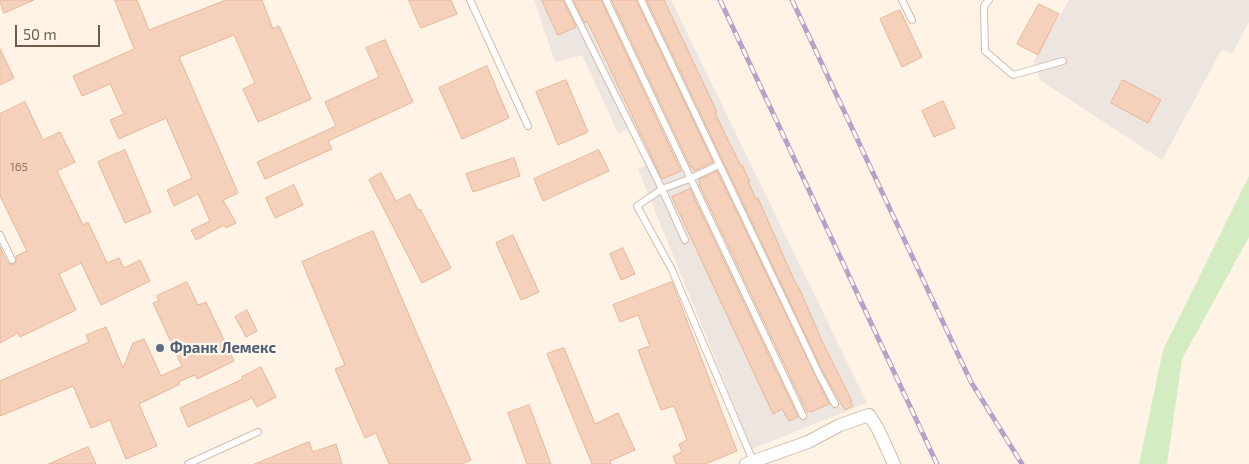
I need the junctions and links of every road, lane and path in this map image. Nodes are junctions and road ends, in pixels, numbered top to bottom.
1 (470, 0) edge
2 (568, 0) edge
3 (606, 0) edge
4 (641, 0) edge
5 (902, 0) edge
6 (989, 0) edge
7 (982, 3) edge
8 (912, 20) dead end
9 (1063, 61) dead end
10 (528, 126) dead end
11 (719, 165) junction
12 (689, 179) junction
13 (662, 189) junction
14 (0, 235) edge
15 (685, 240) dead end
16 (12, 260) dead end
17 (835, 404) dead end
18 (803, 416) dead end
19 (258, 432) dead end
20 (750, 462) edge
21 (188, 464) edge
22 (894, 464) edge

1 - 10 lane
2 - 13 lane
3 - 12 lane
4 - 11 lane
5 - 8 lane
6 - 7 lane
7 - 9 lane
11 - 12 lane
11 - 17 lane
12 - 13 lane
12 - 18 lane
13 - 15 lane
13 - 20 lane
14 - 16 lane
19 - 21 lane
20 - 22 street

